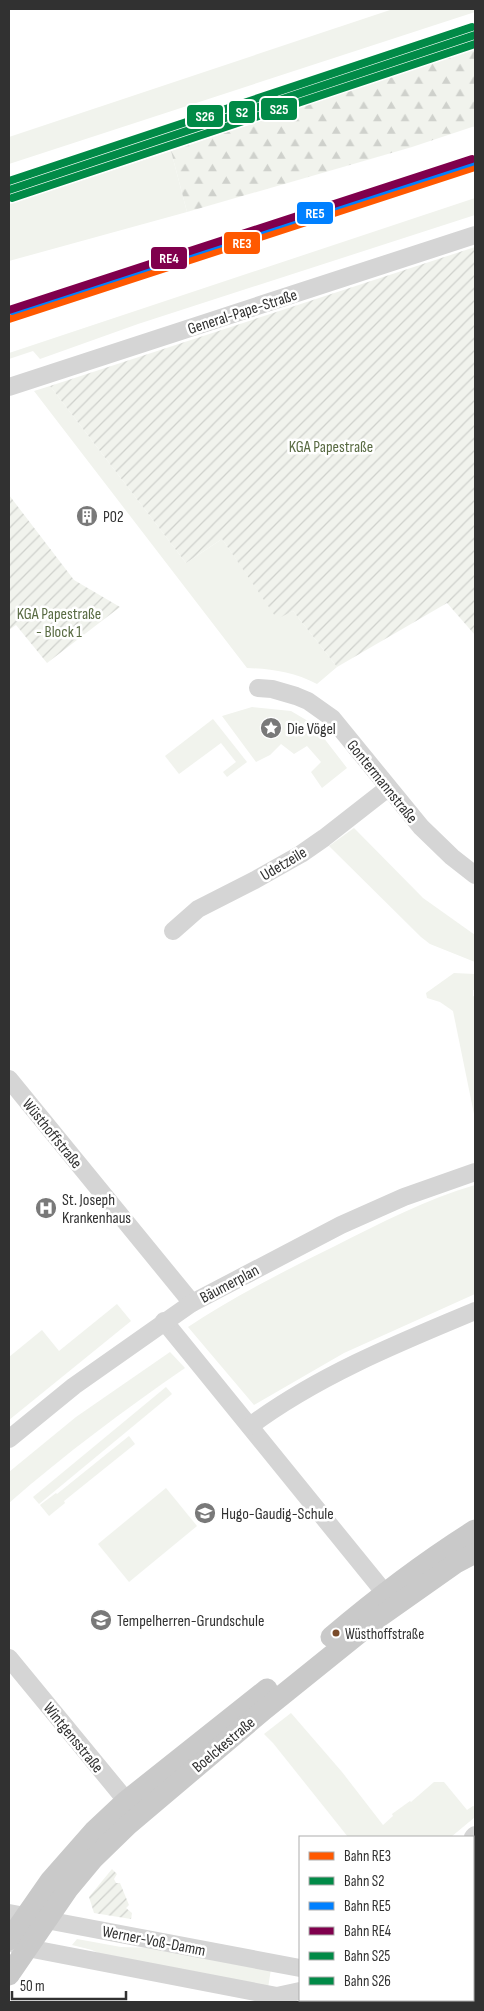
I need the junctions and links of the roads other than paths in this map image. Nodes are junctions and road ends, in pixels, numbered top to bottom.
1 (475, 235) edge
2 (9, 387) edge
3 (258, 688) dead end
4 (388, 788) junction
5 (475, 875) edge
6 (173, 931) dead end
7 (9, 1079) edge
8 (475, 1172) edge
9 (192, 1303) junction
10 (475, 1311) edge
11 (164, 1321) junction
12 (250, 1426) junction
13 (9, 1439) edge
14 (475, 1530) edge
15 (475, 1553) edge
16 (390, 1599) junction
17 (9, 1658) edge
18 (133, 1809) junction
19 (27, 1916) edge
20 (15, 1944) edge
21 (299, 1968) edge
22 (9, 1975) edge
23 (299, 1975) edge
24 (299, 1991) edge
25 (274, 1999) edge

1 - 2 street, General-Pape-Straße
3 - 4 street, Gontermannstraße
4 - 5 street, Gontermannstraße
4 - 6 street, Udetzeile
7 - 9 street, Wüsthoffstraße
8 - 9 street, Bäumerplan
9 - 11 street, Bäumerplan
10 - 12 street
11 - 12 street
11 - 13 street, Bäumerplan
12 - 16 street
14 - 16 main road, Boelckestraße
15 - 16 main road, Boelckestraße
16 - 18 main road, Boelckestraße
17 - 18 street, Wintgensstraße
18 - 19 main road, Boelckestraße
19 - 20 main road, Boelckestraße
19 - 21 street, Werner-Voß-Damm
20 - 22 main road, Boelckestraße
20 - 25 street, Werner-Voß-Damm
23 - 25 street
24 - 25 street, Werner-Voß-Damm

